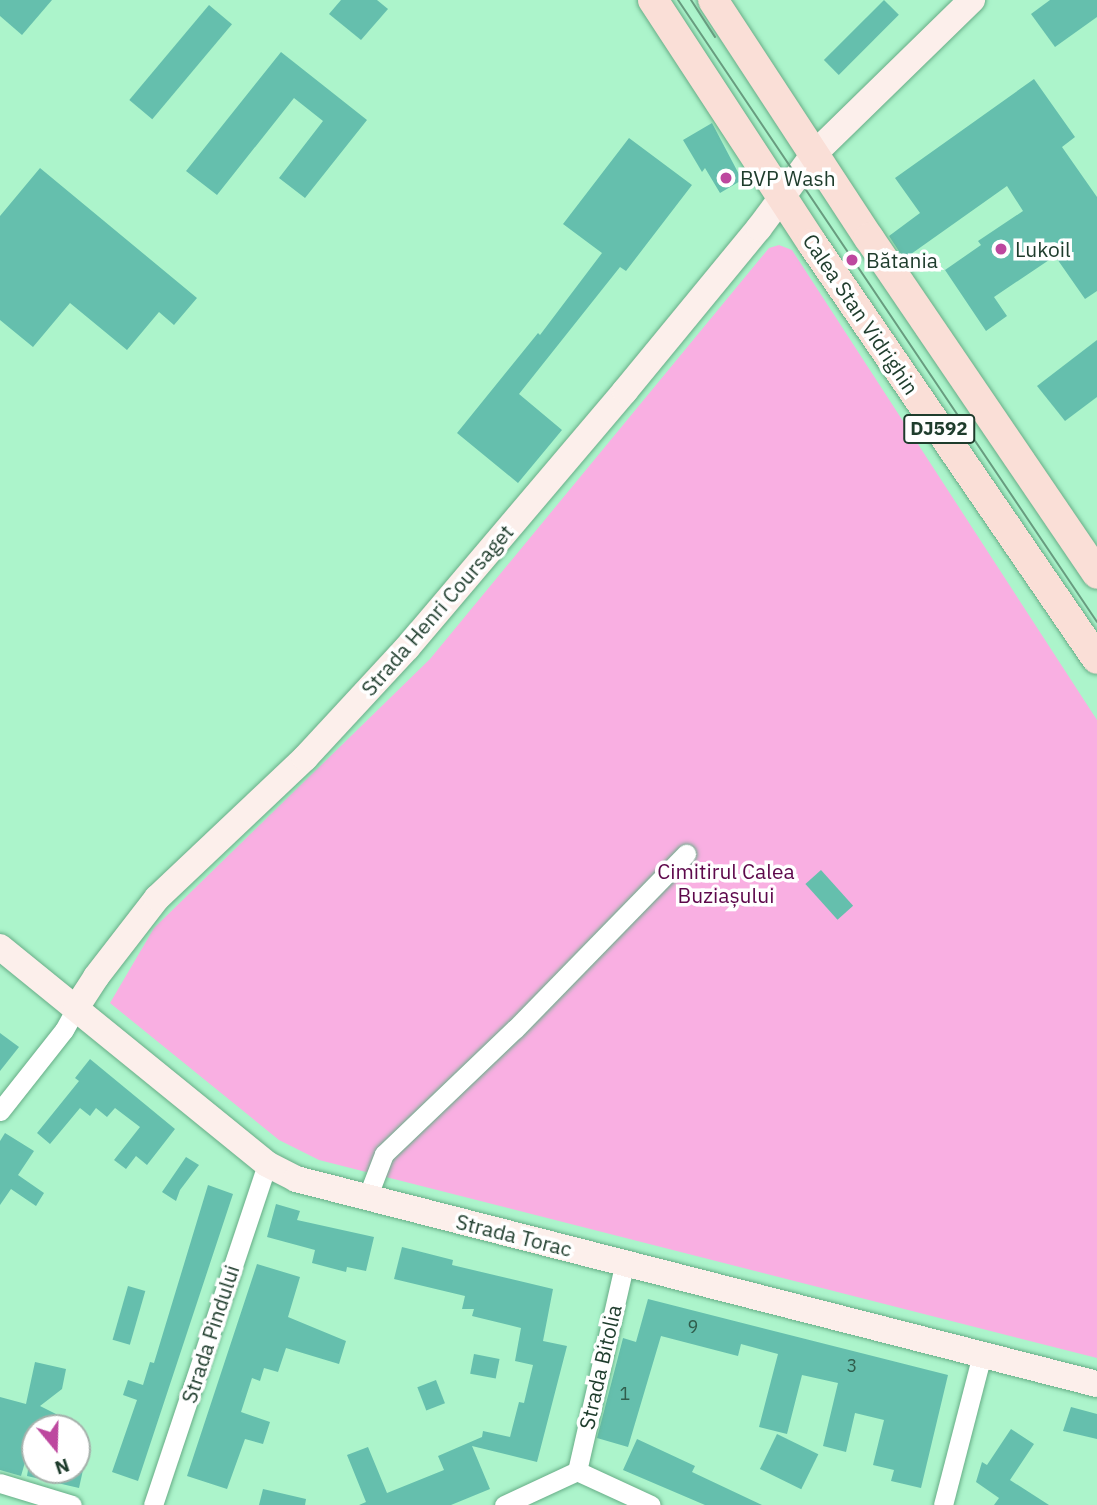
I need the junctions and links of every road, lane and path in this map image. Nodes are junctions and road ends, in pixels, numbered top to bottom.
1 (653, 0) edge
2 (713, 0) edge
3 (972, 0) edge
4 (814, 153) junction
5 (783, 197) junction
6 (1097, 575) edge
7 (1097, 659) edge
8 (686, 854) dead end
9 (0, 947) edge
10 (76, 1008) junction
11 (0, 1111) edge
12 (267, 1164) junction
13 (366, 1198) junction
14 (625, 1262) junction
15 (982, 1354) junction
16 (1097, 1384) edge
17 (577, 1471) junction
18 (0, 1483) edge
19 (72, 1505) edge
20 (153, 1505) edge
21 (504, 1505) edge
22 (651, 1505) edge
23 (943, 1505) edge

1 - 5 main road, Calea Stan Vidrighin / DJ592
2 - 4 main road, DJ592
3 - 4 street, Strada Henri Coursaget
4 - 5 street, Strada Henri Coursaget
4 - 6 main road, DJ592
5 - 7 main road, Calea Stan Vidrighin / DJ592
5 - 10 street, Strada Henri Coursaget
8 - 13 street
9 - 10 street, Strada Torac
10 - 11 street
10 - 12 street, Strada Torac
12 - 13 street, Strada Torac
12 - 20 street, Strada Pindului
13 - 14 street, Strada Torac
14 - 15 street, Strada Torac
14 - 17 street, Strada Bitolia
15 - 16 street, Strada Torac
15 - 23 street
17 - 21 street
17 - 22 street
18 - 19 street

